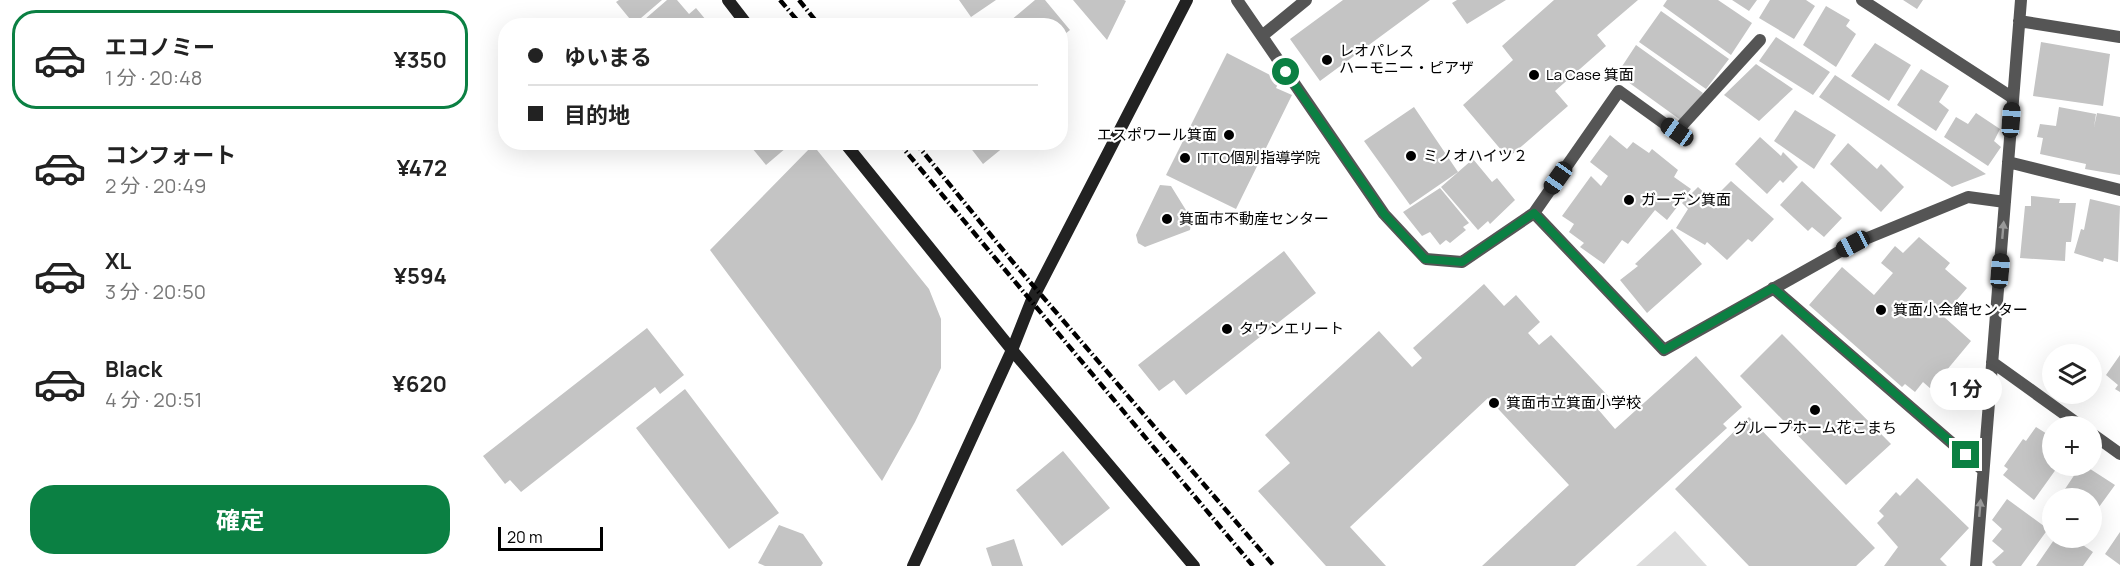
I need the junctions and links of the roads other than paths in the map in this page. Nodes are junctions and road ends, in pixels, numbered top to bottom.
1 (728, 0) edge
2 (1188, 0) edge
3 (1237, 0) edge
4 (1306, 0) edge
5 (1862, 0) edge
6 (2021, 0) edge
7 (742, 18) edge
8 (2019, 21) junction
9 (1262, 36) junction
10 (2120, 37) edge
11 (1760, 40) dead end
12 (2013, 98) junction
13 (850, 150) edge
14 (2008, 162) junction
15 (2120, 190) edge
16 (2005, 202) junction
17 (1534, 213) junction
18 (1773, 288) junction
19 (1012, 350) junction
20 (1992, 362) junction
21 (2067, 416) edge
22 (2102, 441) edge
23 (2120, 454) edge
24 (1983, 470) junction
25 (913, 566) edge
26 (1194, 566) edge
27 (1976, 566) edge

1 - 7 street
2 - 19 street
3 - 9 street
4 - 9 street
5 - 12 street
6 - 8 street
8 - 10 street
8 - 12 street
9 - 17 street
11 - 17 street
12 - 14 street
13 - 19 street
14 - 15 street
14 - 16 street
16 - 18 street
20 -> 16 street
17 - 18 street
18 - 24 street
19 - 25 street
19 - 26 street
20 - 21 street
20 - 24 street
22 - 23 street
27 -> 24 street

